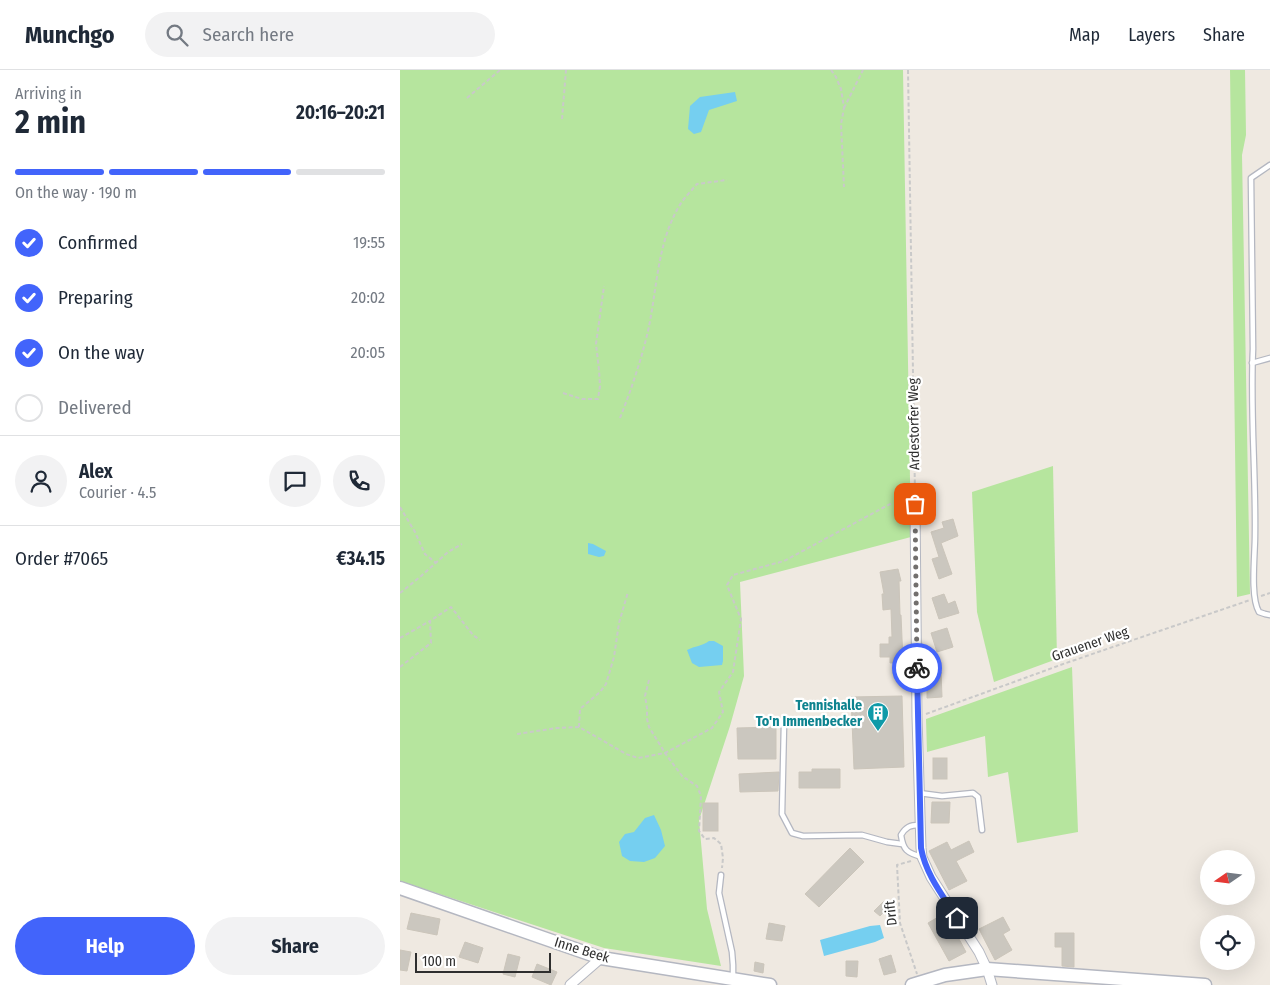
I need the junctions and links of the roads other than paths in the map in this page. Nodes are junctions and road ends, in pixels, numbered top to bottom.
1 (1270, 165) edge
2 (1270, 358) edge
3 (1252, 362) junction
4 (915, 504) road end
5 (1270, 615) edge
6 (784, 724) dead end
7 (919, 793) junction
8 (919, 825) junction
9 (982, 830) dead end
10 (902, 844) junction
11 (922, 857) junction
12 (721, 875) dead end
13 (400, 888) edge
14 (601, 958) junction
15 (987, 969) junction
16 (733, 979) junction
17 (915, 984) edge
18 (570, 985) edge
19 (770, 985) edge
20 (992, 985) edge
21 (1205, 985) edge

1 - 3 lane
2 - 3 lane
3 - 5 lane
4 - 7 street
6 - 10 lane
7 - 8 street
7 - 9 lane
8 - 10 lane
8 - 11 street
10 - 11 lane
11 - 15 street
12 - 16 lane
13 - 14 street, Inne Beek
14 - 16 street, Inne Beek
14 - 18 street
15 - 17 street
15 - 20 street
15 - 21 street
16 - 19 street, Inne Beek

